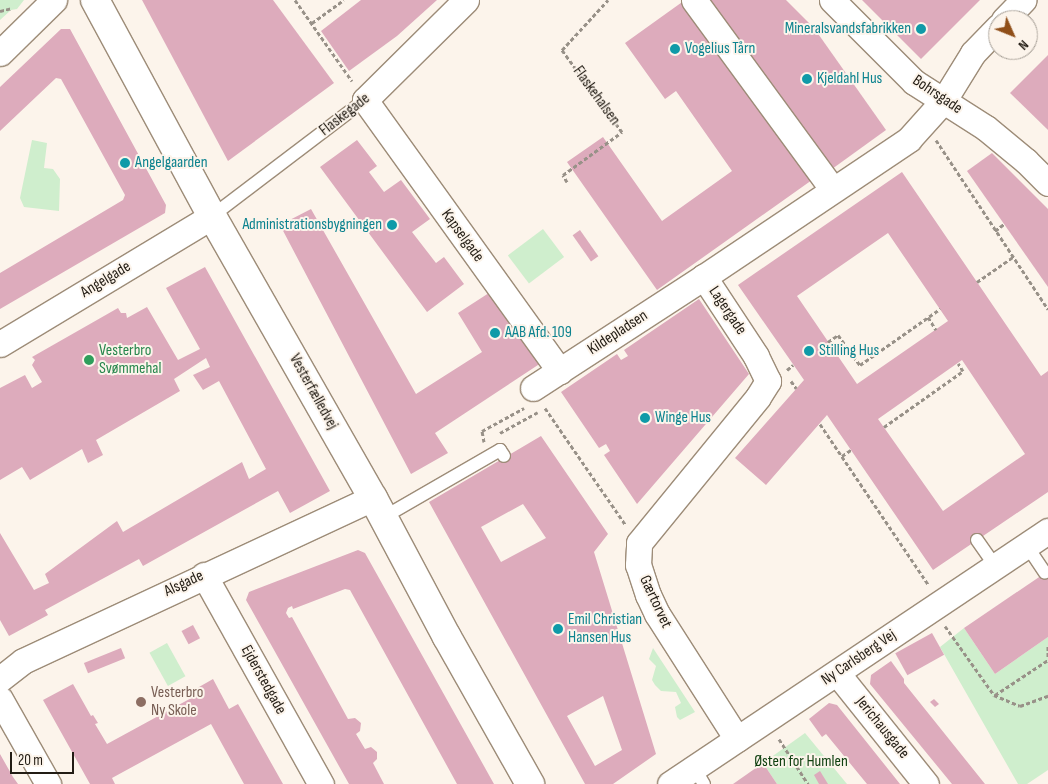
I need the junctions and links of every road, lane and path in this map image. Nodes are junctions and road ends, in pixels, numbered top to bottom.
1 (54, 0) edge
2 (95, 0) edge
3 (295, 0) edge
4 (344, 0) edge
5 (466, 0) edge
6 (608, 0) edge
7 (694, 0) edge
8 (832, 0) edge
9 (1023, 0) edge
10 (1014, 10) edge
11 (312, 23) junction
12 (988, 37) edge
13 (0, 53) edge
14 (365, 100) junction
15 (944, 100) junction
16 (917, 130) junction
17 (567, 182) dead end
18 (1048, 183) edge
19 (833, 190) junction
20 (212, 216) junction
21 (1004, 224) dead end
22 (996, 231) junction
23 (1013, 257) junction
24 (704, 276) junction
25 (977, 282) dead end
26 (940, 309) dead end
27 (1048, 309) edge
28 (928, 317) junction
29 (936, 330) dead end
30 (828, 342) dead end
31 (0, 344) edge
32 (958, 363) dead end
33 (560, 371) junction
34 (537, 400) junction
35 (820, 424) dead end
36 (884, 427) dead end
37 (505, 430) dead end
38 (482, 432) dead end
39 (851, 450) dead end
40 (504, 456) dead end
41 (842, 456) junction
42 (379, 507) junction
43 (1048, 531) edge
44 (977, 540) dead end
45 (639, 543) junction
46 (1027, 546) junction
47 (996, 567) junction
48 (1045, 574) dead end
49 (204, 575) junction
50 (937, 606) junction
51 (1048, 646) edge
52 (1048, 658) edge
53 (838, 673) junction
54 (0, 679) edge
55 (994, 695) junction
56 (1048, 696) edge
57 (0, 699) edge
58 (767, 719) junction
59 (737, 739) junction
60 (699, 776) edge
61 (48, 784) edge
62 (322, 784) edge
63 (530, 784) edge
64 (670, 784) edge
65 (808, 784) edge
66 (926, 784) edge

1 - 13 street
2 - 20 street, Vesterfælledvej
3 - 11 path
4 - 11 path
5 - 14 street, Flaskegade
6 - 17 path, Flaskehalsen
7 - 19 street
8 - 15 street, Bohrsgade
9 - 10 street
11 - 14 path
12 - 15 street, Lagergade
14 - 20 lane, Flaskegade
14 - 33 street, Kapselgade
15 - 16 street, Lagergade
15 - 18 street, Bohrsgade
16 - 19 street, Lagergade
16 - 22 path
19 - 24 street, Lagergade
20 - 31 street, Angelgade
20 - 42 street, Vesterfælledvej
21 - 22 path
22 - 23 path
23 - 25 path
23 - 27 path
24 - 33 street, Kildepladsen
24 - 45 street, Lagergade
26 - 28 path
28 - 29 path
28 - 30 path
32 - 36 path
33 - 34 street, Kildepladsen
34 - 37 path
34 - 38 path
34 - 45 path
35 - 41 path
39 - 41 path
40 - 42 lane
41 - 50 path
42 - 49 street, Alsgade
42 - 63 street, Vesterfælledvej
43 - 46 street, Ny Carlsberg Vej
44 - 47 lane
45 - 59 street, Gærtorvet
46 - 47 street, Ny Carlsberg Vej
46 - 48 lane
47 - 50 street, Ny Carlsberg Vej
49 - 54 street, Alsgade
49 - 62 street, Ejderstedgade
50 - 53 street, Ny Carlsberg Vej
50 - 55 path
51 - 52 path
52 - 55 path
53 - 58 street, Ny Carlsberg Vej
53 - 66 street, Jerichausgade
55 - 56 path
57 - 61 street
58 - 59 street, Ny Carlsberg Vej
58 - 65 path
59 - 60 street, Ny Carlsberg Vej
60 - 64 street, Ny Carlsberg Vej

